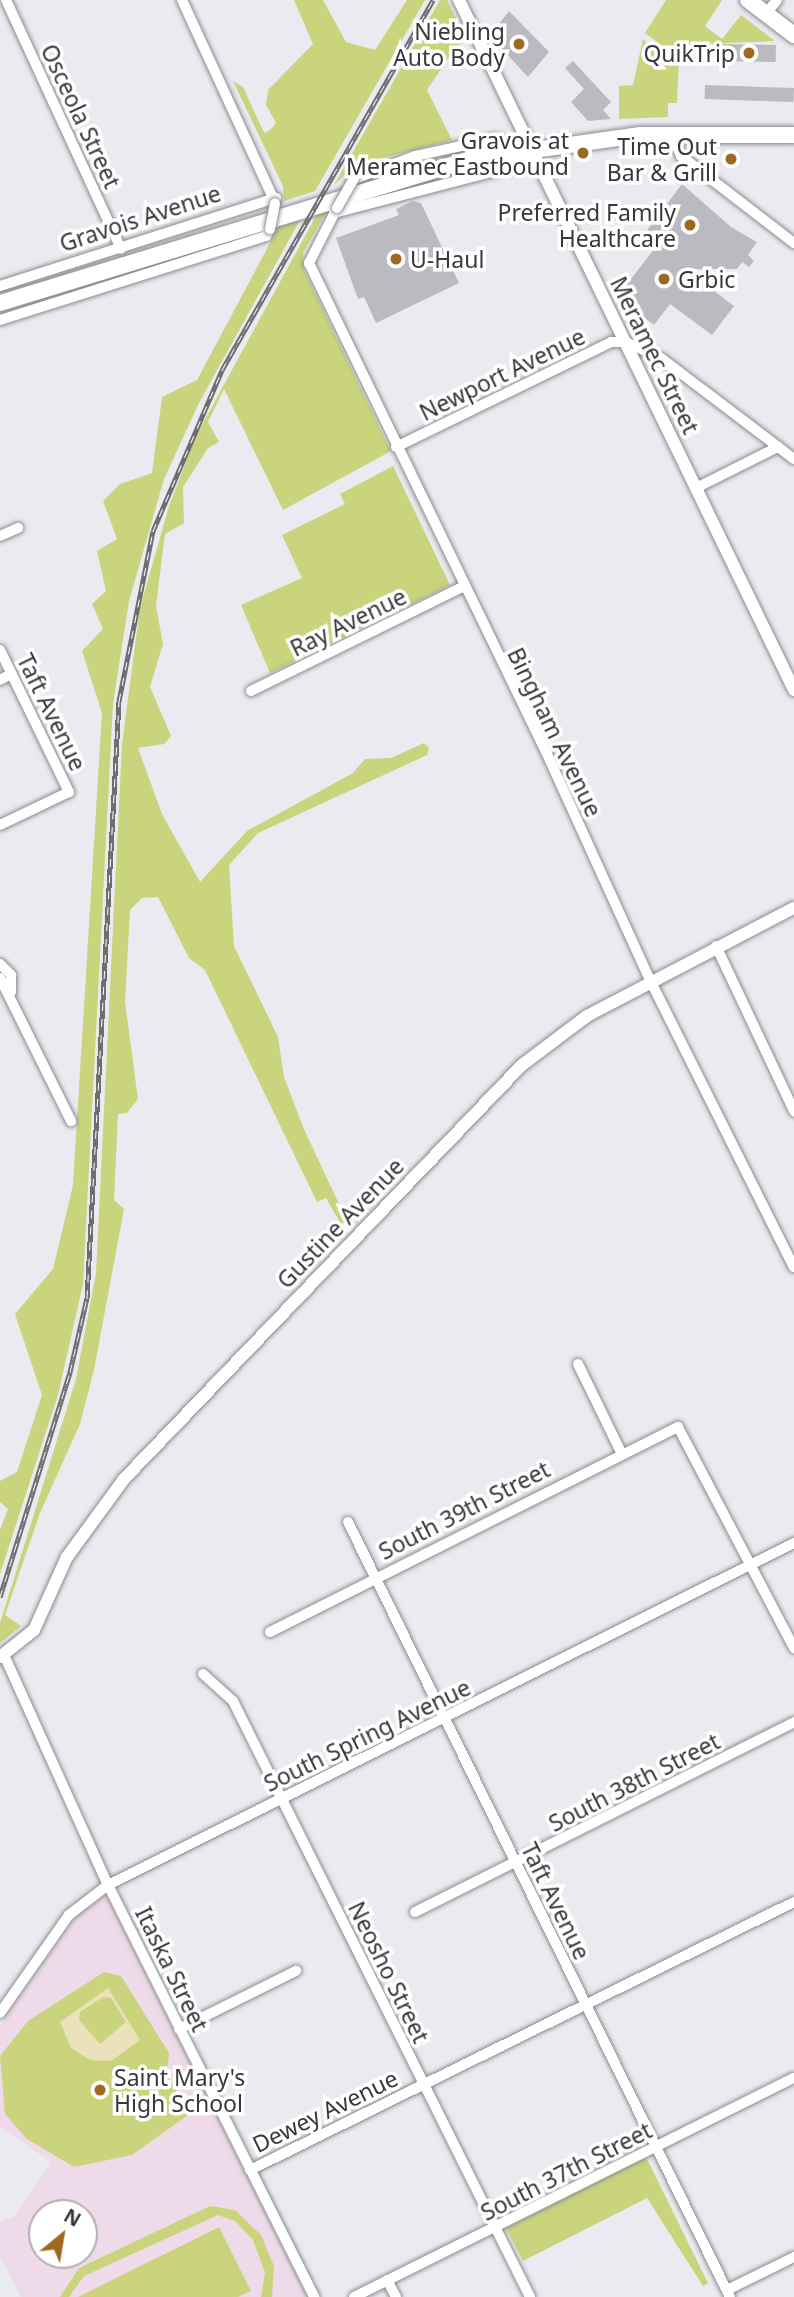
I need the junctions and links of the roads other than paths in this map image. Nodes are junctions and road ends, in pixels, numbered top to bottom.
1 (6, 0) edge
2 (182, 0) edge
3 (459, 0) edge
4 (748, 0) edge
5 (777, 0) edge
6 (766, 14) junction
7 (794, 35) edge
8 (672, 134) junction
9 (794, 135) edge
10 (529, 147) junction
11 (275, 201) junction
12 (336, 210) junction
13 (794, 243) edge
14 (121, 249) junction
15 (0, 286) edge
16 (0, 303) edge
17 (0, 320) edge
18 (626, 342) junction
19 (396, 447) junction
20 (778, 447) junction
21 (794, 459) edge
22 (696, 488) junction
23 (18, 528) dead end
24 (0, 536) edge
25 (462, 587) junction
26 (0, 650) edge
27 (11, 674) junction
28 (0, 680) edge
29 (794, 690) edge
30 (251, 691) dead end
31 (0, 825) edge
32 (794, 908) edge
33 (716, 946) junction
34 (0, 964) edge
35 (0, 978) edge
36 (650, 980) junction
37 (11, 992) junction
38 (794, 1111) edge
39 (71, 1121) dead end
40 (791, 1254) edge
41 (794, 1267) edge
42 (578, 1364) dead end
43 (621, 1452) junction
44 (348, 1522) dead end
45 (794, 1543) edge
46 (751, 1565) junction
47 (376, 1578) junction
48 (270, 1632) dead end
49 (794, 1648) edge
50 (2, 1656) edge
51 (203, 1674) dead end
52 (445, 1719) junction
53 (794, 1722) edge
54 (283, 1799) junction
55 (516, 1863) junction
56 (108, 1885) junction
57 (794, 1902) edge
58 (415, 1912) dead end
59 (296, 1971) dead end
60 (584, 2005) junction
61 (0, 2013) edge
62 (180, 2029) junction
63 (794, 2078) edge
64 (423, 2085) junction
65 (655, 2148) junction
66 (250, 2170) junction
67 (495, 2228) junction
68 (794, 2257) edge
69 (387, 2280) junction
70 (729, 2294) edge
71 (314, 2297) edge
72 (354, 2297) edge
73 (396, 2297) edge
74 (530, 2297) edge

1 - 14 street, Osceola Street
2 - 11 street
3 - 10 street, Meramec Street
4 - 6 main road
5 - 6 street
6 - 7 main road
8 - 9 main road, Gravois Avenue
8 - 10 main road, Gravois Avenue
8 - 13 street
10 - 12 street
10 - 12 street, Gravois Avenue, bridge
10 - 16 main road, Gravois Avenue
10 - 18 street, Meramec Street
11 - 14 street, Gravois Avenue
11 - 17 street, bridge
12 - 19 street, Bingham Avenue
14 - 15 street, Gravois Avenue
18 - 19 street, Newport Avenue
18 - 20 street
18 - 22 street, Meramec Street
19 - 25 street, Bingham Avenue
20 - 21 street
20 - 22 street
22 - 29 street, Meramec Street
23 - 24 street
25 - 30 street, Ray Avenue
25 - 36 street, Bingham Avenue
26 - 27 street, Taft Avenue
27 - 28 street
27 - 31 street, Taft Avenue
32 - 33 street, Gustine Avenue
33 - 36 street, Gustine Avenue
33 - 38 street
34 - 37 street
35 - 37 street
36 - 40 street, Bingham Avenue
36 - 50 street, Gustine Avenue
37 - 39 street
40 - 41 street, Bingham Avenue
42 - 43 street
43 - 46 street, South 39th Street
43 - 47 street, South 39th Street
44 - 47 street, Taft Avenue
45 - 46 street, South Spring Avenue
46 - 49 street
46 - 52 street, South Spring Avenue
47 - 48 street, South 39th Street
47 - 52 street, Taft Avenue
50 - 56 street, Itaska Street
51 - 54 street, Neosho Street
52 - 54 street, South Spring Avenue
52 - 55 street, Taft Avenue
53 - 55 street, South 38th Street
54 - 56 street, South Spring Avenue
54 - 64 street, Neosho Street
55 - 58 street, South 38th Street
55 - 60 street, Taft Avenue
56 - 61 street, South Spring Avenue
56 - 62 street, Itaska Street
57 - 60 street, Dewey Avenue
59 - 62 street
60 - 64 street, Dewey Avenue
60 - 65 street, Taft Avenue
62 - 66 street, Itaska Street
63 - 65 street, South 37th Street
64 - 66 street, Dewey Avenue
64 - 67 street, Neosho Street
65 - 67 street, South 37th Street
65 - 70 street, Taft Avenue
66 - 71 street, Itaska Street
67 - 69 street, South 37th Street
67 - 74 street, Neosho Street
68 - 70 street
69 - 72 street, South 37th Street
69 - 73 street

